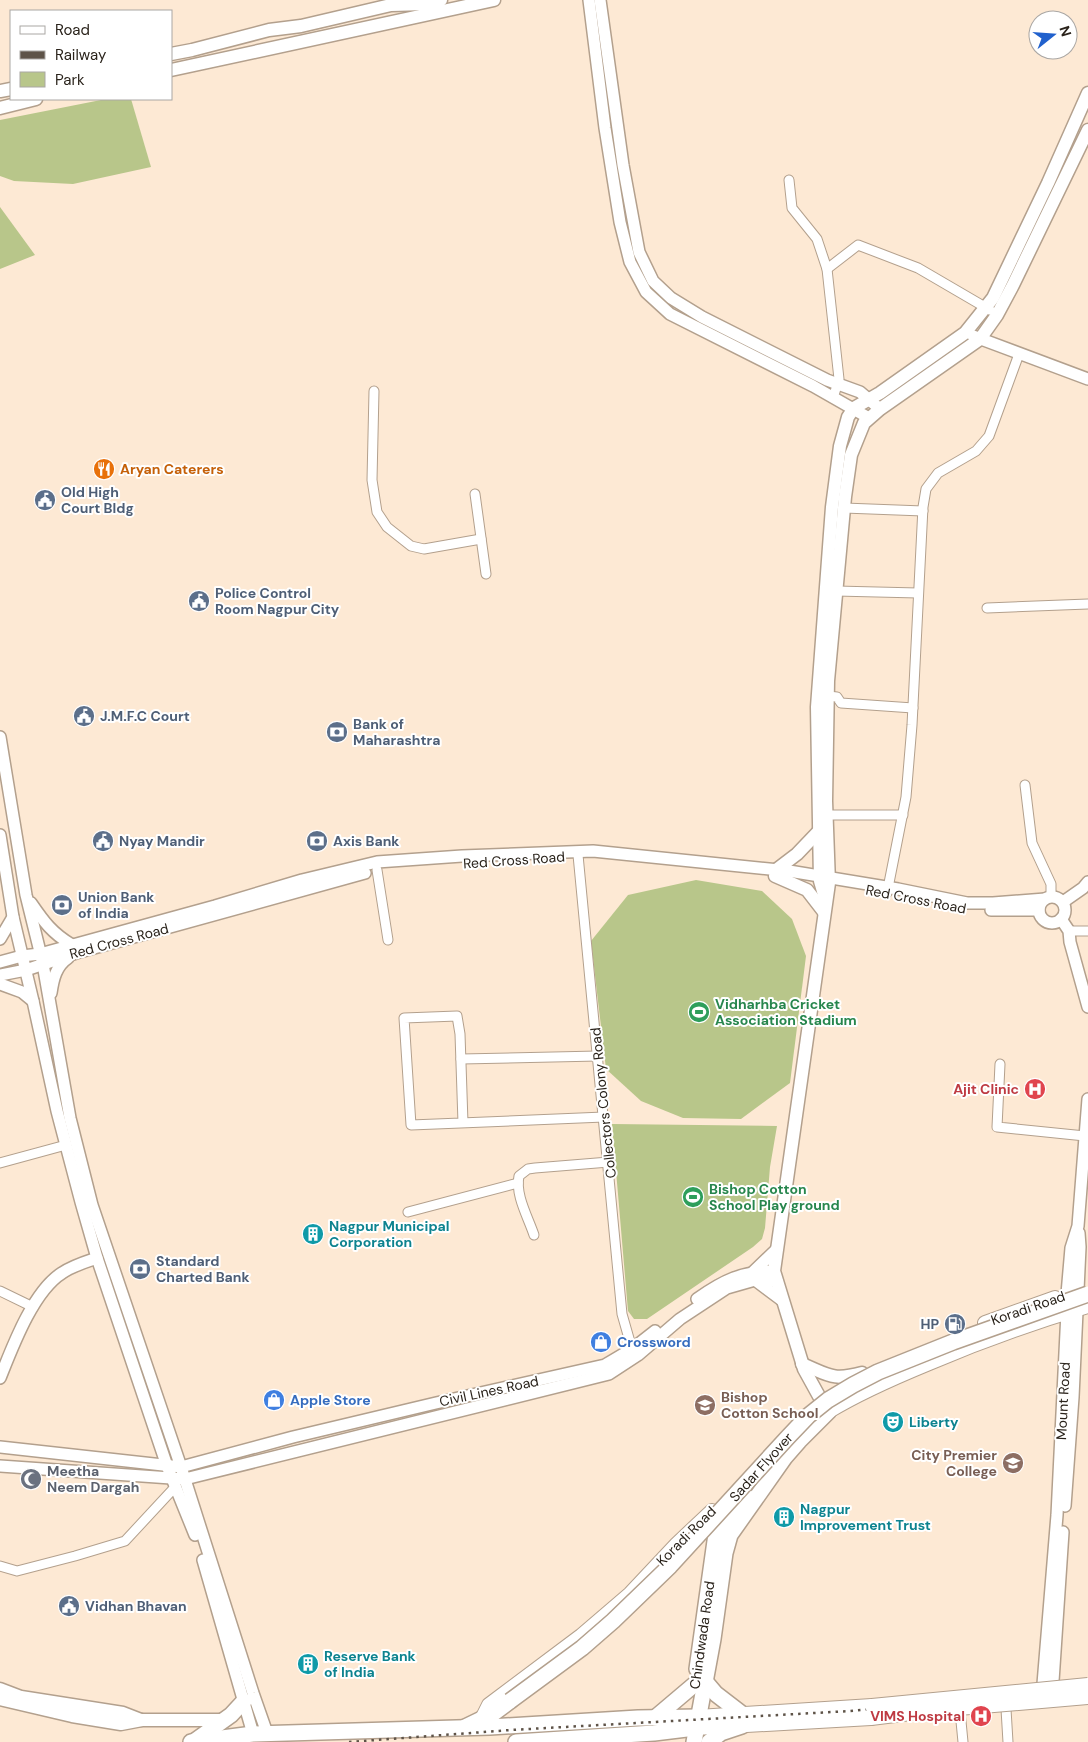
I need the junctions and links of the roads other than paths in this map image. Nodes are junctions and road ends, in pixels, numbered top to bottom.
1 (440, 0) edge
2 (494, 0) edge
3 (589, 0) edge
4 (600, 0) edge
5 (172, 54) edge
6 (172, 70) edge
7 (1088, 95) edge
8 (32, 100) edge
9 (0, 108) edge
10 (1088, 130) edge
11 (789, 180) dead end
12 (827, 269) junction
13 (992, 311) junction
14 (965, 333) junction
15 (980, 339) junction
16 (1019, 354) junction
17 (1088, 379) edge
18 (838, 384) junction
19 (374, 392) dead end
20 (833, 398) junction
21 (868, 398) junction
22 (854, 408) junction
23 (880, 409) junction
24 (869, 418) junction
25 (474, 494) dead end
26 (844, 508) junction
27 (923, 511) junction
28 (481, 539) junction
29 (486, 574) dead end
30 (836, 591) junction
31 (918, 593) junction
32 (1088, 604) edge
33 (987, 608) dead end
34 (828, 696) junction
35 (913, 708) junction
36 (0, 737) edge
37 (1025, 785) dead end
38 (903, 814) junction
39 (827, 815) junction
40 (818, 832) junction
41 (0, 835) edge
42 (578, 856) junction
43 (377, 870) junction
44 (776, 873) junction
45 (825, 880) junction
46 (1088, 882) edge
47 (888, 890) junction
48 (26, 895) junction
49 (1048, 897) junction
50 (1063, 902) junction
51 (825, 906) junction
52 (216, 910) junction
53 (1039, 910) junction
54 (13, 917) junction
55 (1058, 921) junction
56 (1088, 931) edge
57 (1069, 936) junction
58 (0, 939) edge
59 (388, 940) dead end
60 (74, 949) junction
61 (22, 956) junction
62 (41, 959) junction
63 (0, 962) edge
64 (26, 970) junction
65 (0, 975) edge
66 (0, 984) edge
67 (34, 1001) junction
68 (1088, 1007) edge
69 (49, 1009) junction
70 (598, 1056) junction
71 (461, 1059) junction
72 (1000, 1064) dead end
73 (1088, 1099) edge
74 (604, 1117) junction
75 (463, 1123) junction
76 (1086, 1139) edge
77 (66, 1145) junction
78 (608, 1162) junction
79 (0, 1163) edge
80 (518, 1183) junction
81 (408, 1212) dead end
82 (534, 1235) dead end
83 (777, 1249) junction
84 (97, 1258) junction
85 (754, 1276) junction
86 (775, 1276) junction
87 (0, 1291) edge
88 (1080, 1300) edge
89 (783, 1301) junction
90 (33, 1308) junction
91 (632, 1349) junction
92 (802, 1364) junction
93 (862, 1373) junction
94 (0, 1378) edge
95 (820, 1398) junction
96 (829, 1411) junction
97 (0, 1447) edge
98 (756, 1462) junction
99 (0, 1466) edge
100 (168, 1466) junction
101 (181, 1467) junction
102 (178, 1481) junction
103 (719, 1554) junction
104 (0, 1566) edge
105 (700, 1683) junction
106 (1088, 1683) edge
107 (1048, 1685) junction
108 (0, 1689) edge
109 (1088, 1697) edge
110 (8, 1701) edge
111 (244, 1701) junction
112 (1088, 1701) edge
113 (1046, 1704) junction
114 (1006, 1709) junction
115 (960, 1711) junction
116 (871, 1712) junction
117 (656, 1717) junction
118 (223, 1720) junction
119 (742, 1720) junction
120 (486, 1722) junction
121 (691, 1729) edge
122 (262, 1738) edge
123 (656, 1738) edge
124 (193, 1741) edge
125 (482, 1742) edge
126 (516, 1742) edge
127 (709, 1742) edge
128 (963, 1742) edge
129 (1008, 1742) edge

1 - 5 main road
2 - 6 main road
3 - 20 street
4 - 18 street
7 - 13 main road
8 - 9 main road
10 - 13 main road
11 - 12 street
12 - 13 street
12 - 18 street
13 - 14 main road
13 - 15 main road
14 - 15 street
14 - 21 main road
15 - 16 street
15 - 23 main road
16 - 17 street
16 - 27 street
18 - 20 street
18 - 21 street
19 - 28 street
20 - 22 street
21 - 22 main road
21 - 23 street
22 - 24 street
22 - 40 main road
23 - 24 main road
24 - 26 main road
25 - 28 street
26 - 27 street
26 - 30 main road
27 - 31 street
28 - 29 street
30 - 31 street
30 - 34 main road
31 - 35 street
32 - 33 street
34 - 35 street
34 - 39 main road
35 - 38 street
36 - 48 street
37 - 49 street
38 - 39 street
38 - 47 street
39 - 45 main road
40 - 44 main road
40 - 45 main road
41 - 54 street
42 - 43 street, Red Cross Road
42 - 44 street, Red Cross Road
42 - 70 street, Collectors Colony Road
43 - 52 street, Red Cross Road
43 - 59 street
44 - 45 street, Red Cross Road
44 - 51 main road
44 - 52 street
45 - 47 street, Red Cross Road
45 - 51 main road
46 - 50 street
47 - 49 street
47 - 53 street, Red Cross Road
48 - 60 street
48 - 62 street
49 - 50 street
49 - 53 street
50 - 55 street
51 - 83 main road
52 - 60 street, Red Cross Road
53 - 55 street
54 - 58 street
54 - 61 street
55 - 57 street
56 - 57 street
57 - 68 street
60 - 62 street, Red Cross Road
60 - 69 street
61 - 62 street, Red Cross Road
61 - 63 street, Red Cross Road
61 - 64 street
62 - 64 street, Red Cross Road
62 - 69 street
64 - 65 street, Red Cross Road
64 - 67 street
66 - 67 street
67 - 77 street
69 - 101 street
70 - 71 street
70 - 74 street, Collectors Colony Road
71 - 75 street
71 - 75 street
72 - 76 street
73 - 76 street
74 - 75 street
74 - 78 street, Collectors Colony Road
76 - 88 street
77 - 79 street
77 - 84 street
78 - 80 street
78 - 91 street, Collectors Colony Road
80 - 81 street
80 - 82 street
83 - 85 street
83 - 86 main road
84 - 90 street
84 - 100 street
85 - 86 street
85 - 89 street
85 - 91 street, Civil Lines Road
85 - 102 street
86 - 89 main road
87 - 90 street
88 - 93 main road, Koradi Road
88 - 96 main road
88 - 107 street
88 - 120 highway, Sadar Flyover, bridge
89 - 92 main road
90 - 94 street
91 - 101 street, Civil Lines Road
92 - 93 main road
92 - 95 main road
93 - 95 main road, Koradi Road
95 - 96 main road
95 - 98 main road, Koradi Road
96 - 103 highway
97 - 100 street, Civil Lines Road
98 - 103 highway
98 - 120 main road, Koradi Road
99 - 102 street
100 - 101 street, Civil Lines Road
100 - 102 street
101 - 102 street
102 - 104 street
102 - 111 street
102 - 122 street
103 - 105 highway, Chindwada Road
105 - 117 highway
105 - 119 highway
105 - 121 highway, Chindwada Road
106 - 107 main road
106 - 116 main road, bridge
107 - 113 street
107 - 116 main road
108 - 110 main road
109 - 116 main road, bridge
110 - 118 main road
111 - 118 highway
111 - 122 street
112 - 113 main road
113 - 114 main road
114 - 115 main road
114 - 129 street
115 - 116 main road
115 - 128 street
116 - 119 main road
117 - 120 highway
117 - 121 highway
118 - 124 highway
119 - 121 main road
119 - 127 highway
120 - 122 highway
120 - 125 highway
121 - 123 highway
122 - 124 highway
123 - 126 highway

